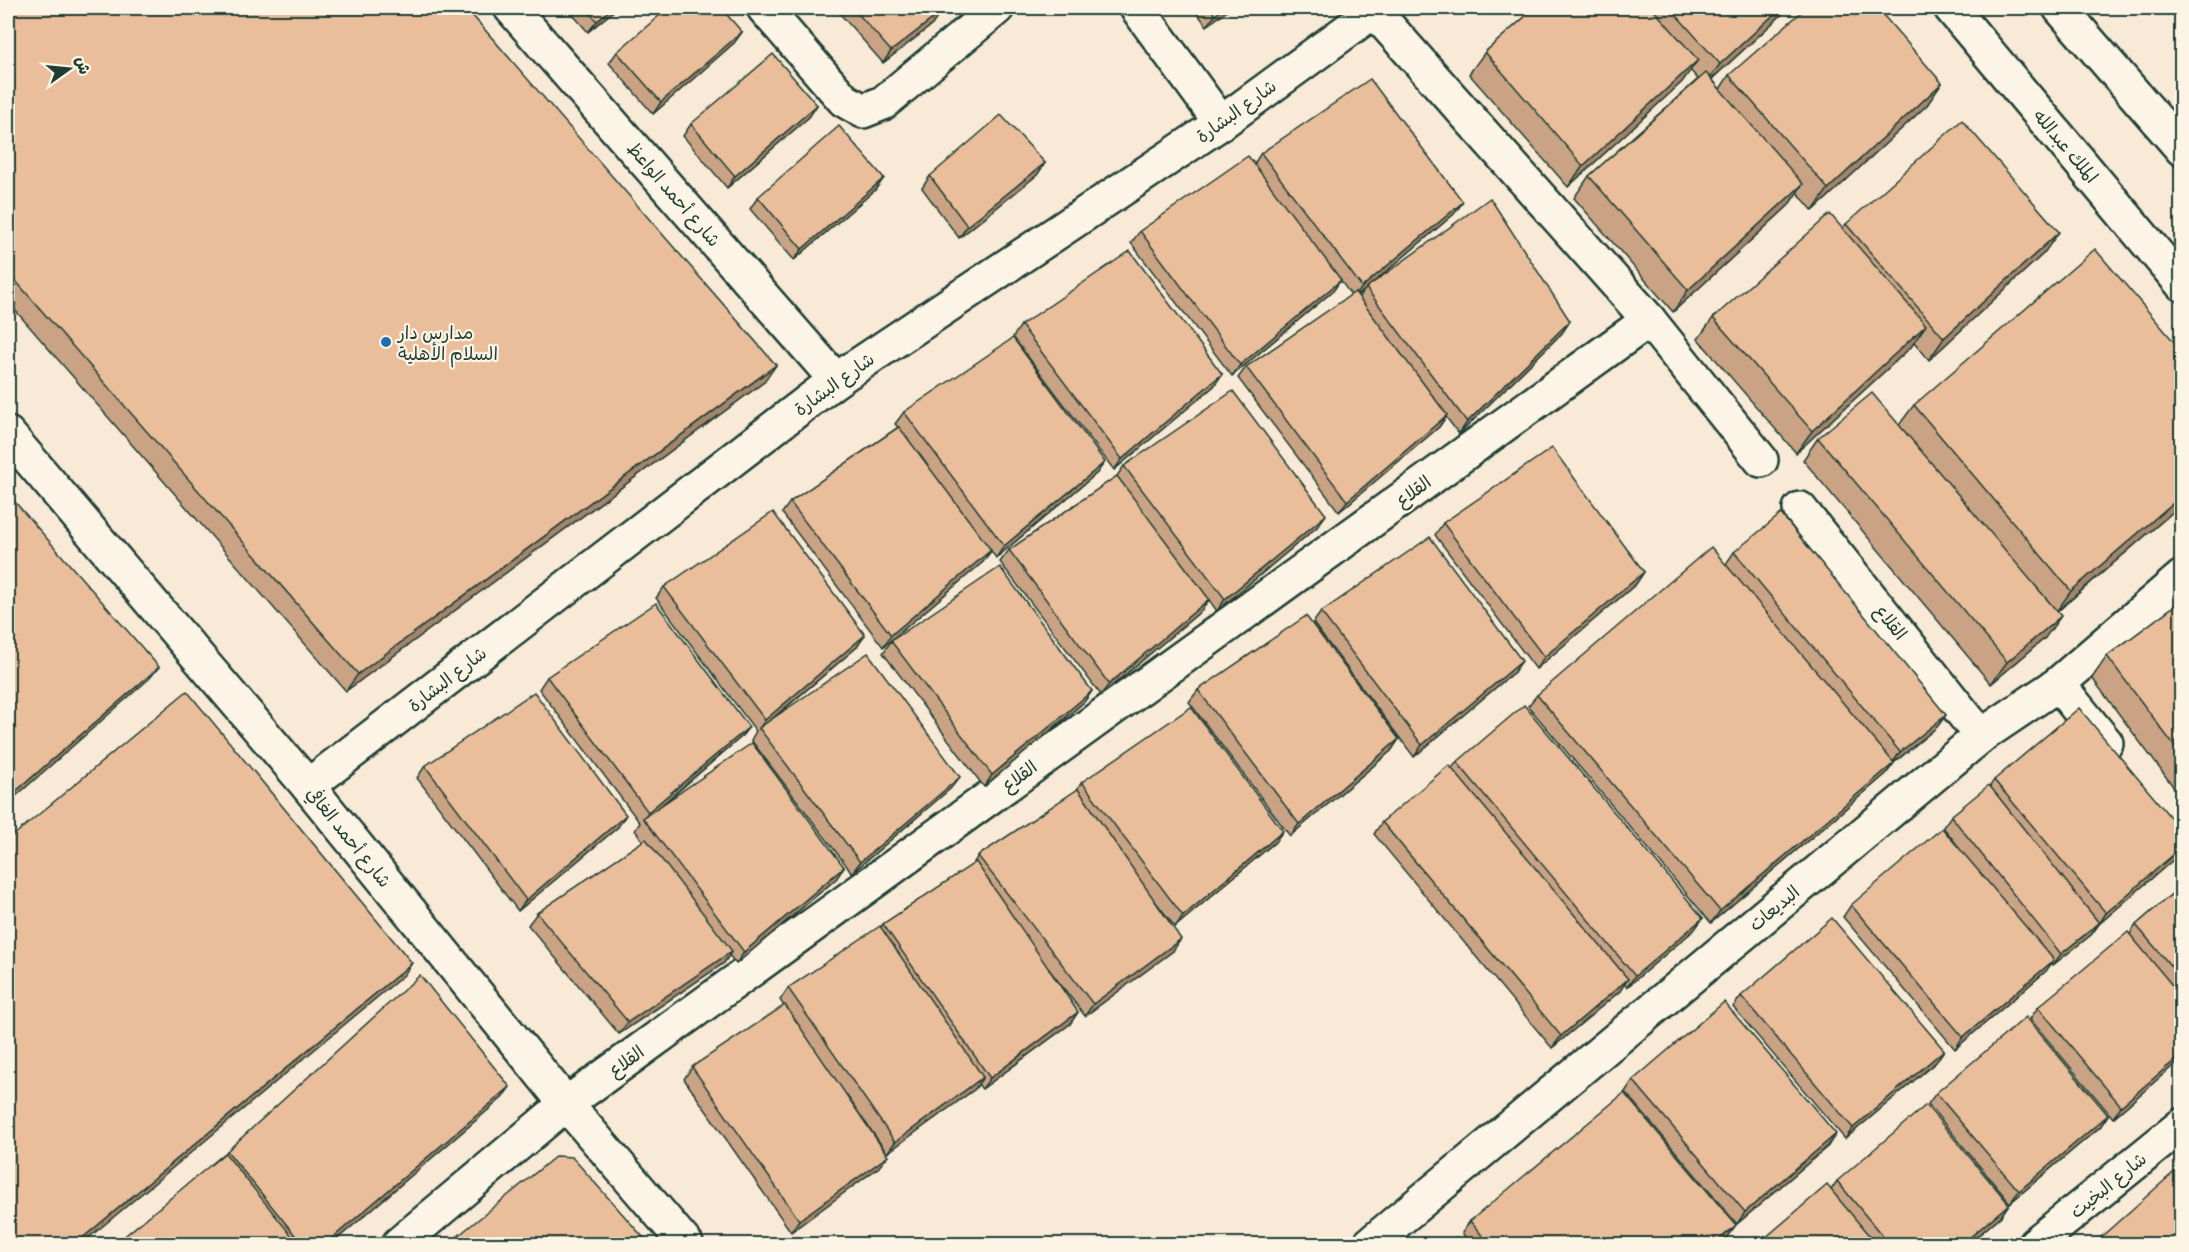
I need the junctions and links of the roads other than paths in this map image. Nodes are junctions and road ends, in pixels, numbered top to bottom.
1 (511, 8) edge
2 (764, 8) edge
3 (997, 8) edge
4 (1137, 8) edge
5 (1951, 8) edge
6 (2060, 8) edge
7 (1376, 9) edge
8 (1221, 123) junction
9 (2181, 149) edge
10 (2181, 284) edge
11 (1649, 320) junction
12 (836, 380) junction
13 (8, 434) edge
14 (1761, 460) dead end
15 (1800, 509) dead end
16 (2181, 577) edge
17 (2058, 684) junction
18 (1981, 736) junction
19 (2123, 764) edge
20 (308, 786) junction
21 (566, 1104) junction
22 (2181, 1125) edge
23 (399, 1245) edge
24 (686, 1245) edge
25 (1370, 1245) edge
26 (2035, 1245) edge

1 - 12 main road, شارع أحمد الواعظ
2 - 3 main road
4 - 8 main road
5 - 10 main road, الملك عبدالله
6 - 9 main road
7 - 8 main road, شارع البشارة
7 - 11 main road
8 - 12 main road, شارع البشارة
11 - 14 main road
11 - 21 main road, القلاع
12 - 20 main road, شارع البشارة
13 - 20 main road, شارع أحمد الغافي
15 - 18 main road, القلاع
16 - 17 main road, البديعات
17 - 18 main road, البديعات
17 - 19 main road
18 - 25 main road, البديعات
20 - 21 main road, شارع أحمد الغافي
21 - 23 main road, القلاع
21 - 24 main road, شارع أحمد الغافي
22 - 26 main road, شارع البخيت

